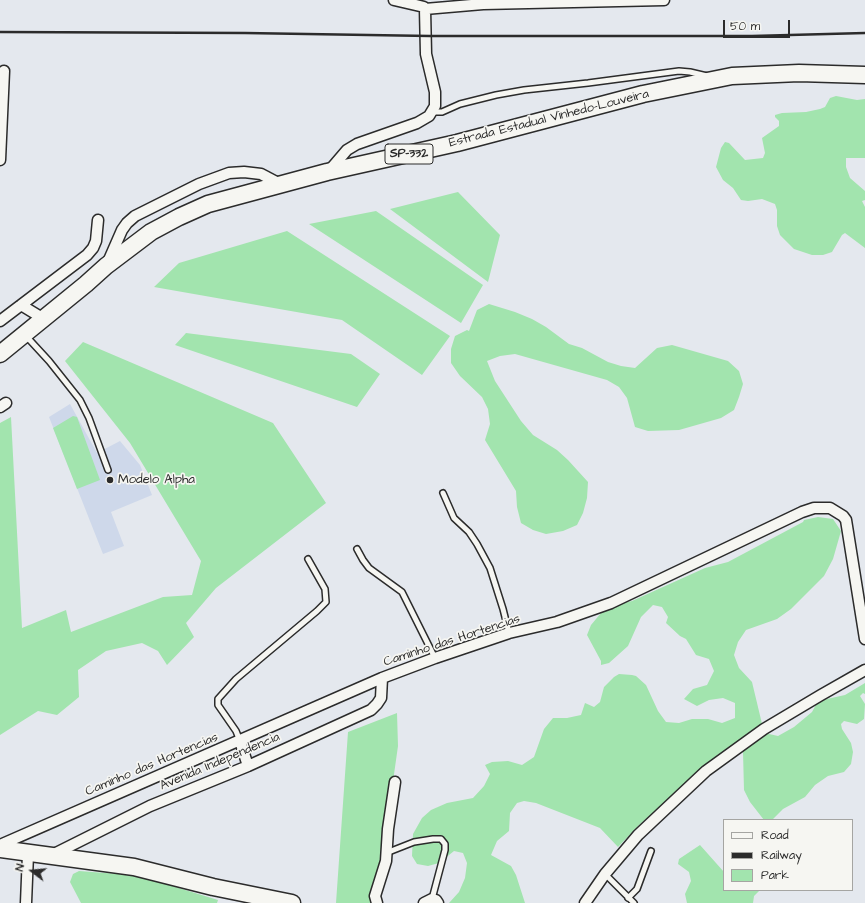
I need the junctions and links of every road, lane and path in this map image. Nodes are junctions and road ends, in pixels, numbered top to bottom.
1 (394, 0) edge
2 (664, 0) edge
3 (422, 5) edge
4 (4, 71) dead end
5 (865, 75) edge
6 (718, 79) junction
7 (433, 112) junction
8 (0, 160) edge
9 (327, 172) junction
10 (280, 184) junction
11 (98, 220) dead end
12 (106, 266) junction
13 (21, 305) junction
14 (44, 319) junction
15 (0, 322) edge
16 (25, 335) junction
17 (0, 354) edge
18 (108, 470) dead end
19 (443, 494) dead end
20 (356, 549) dead end
21 (308, 559) dead end
22 (509, 633) junction
23 (865, 639) edge
24 (434, 658) junction
25 (865, 670) edge
26 (382, 678) junction
27 (240, 741) junction
28 (248, 766) junction
29 (395, 782) dead end
30 (0, 845) edge
31 (0, 849) edge
32 (651, 850) dead end
33 (386, 853) junction
34 (28, 854) junction
35 (49, 856) junction
36 (605, 874) junction
37 (628, 898) junction
38 (254, 899) edge
39 (431, 902) edge
40 (26, 903) edge
41 (292, 903) edge
42 (377, 903) edge
43 (585, 903) edge
44 (634, 903) edge

1 - 3 street
2 - 3 street
3 - 7 street
4 - 8 street
5 - 6 main road, Estrada Estadual Vinhedo-Louveira / SP-332
6 - 7 lane
6 - 9 main road, Estrada Estadual Vinhedo-Louveira / SP-332
7 - 9 street
9 - 10 main road, Estrada Estadual Vinhedo-Louveira / SP-332
10 - 12 main road, Estrada Estadual Vinhedo-Louveira / SP-332
10 - 12 street
11 - 13 street
12 - 14 main road, Estrada Estadual Vinhedo-Louveira / SP-332
13 - 14 street
13 - 15 street
14 - 16 main road, Estrada Estadual Vinhedo-Louveira / SP-332
16 - 17 main road, Estrada Estadual Vinhedo-Louveira / SP-332
16 - 18 lane
19 - 22 lane
20 - 24 lane
21 - 27 lane
22 - 23 street, Caminho das Hortencias
22 - 24 street, Caminho das Hortencias
24 - 26 street, Caminho das Hortencias
25 - 36 street
26 - 27 street, Caminho das Hortencias
26 - 28 street, Avenida Independencia
27 - 28 street
27 - 30 street, Caminho das Hortencias
28 - 35 street, Avenida Independencia
29 - 33 street
31 - 34 main road
32 - 37 lane
33 - 39 lane
33 - 42 street
34 - 35 main road
34 - 40 street
35 - 38 main road
36 - 37 lane
36 - 43 street
37 - 44 lane
38 - 41 main road

